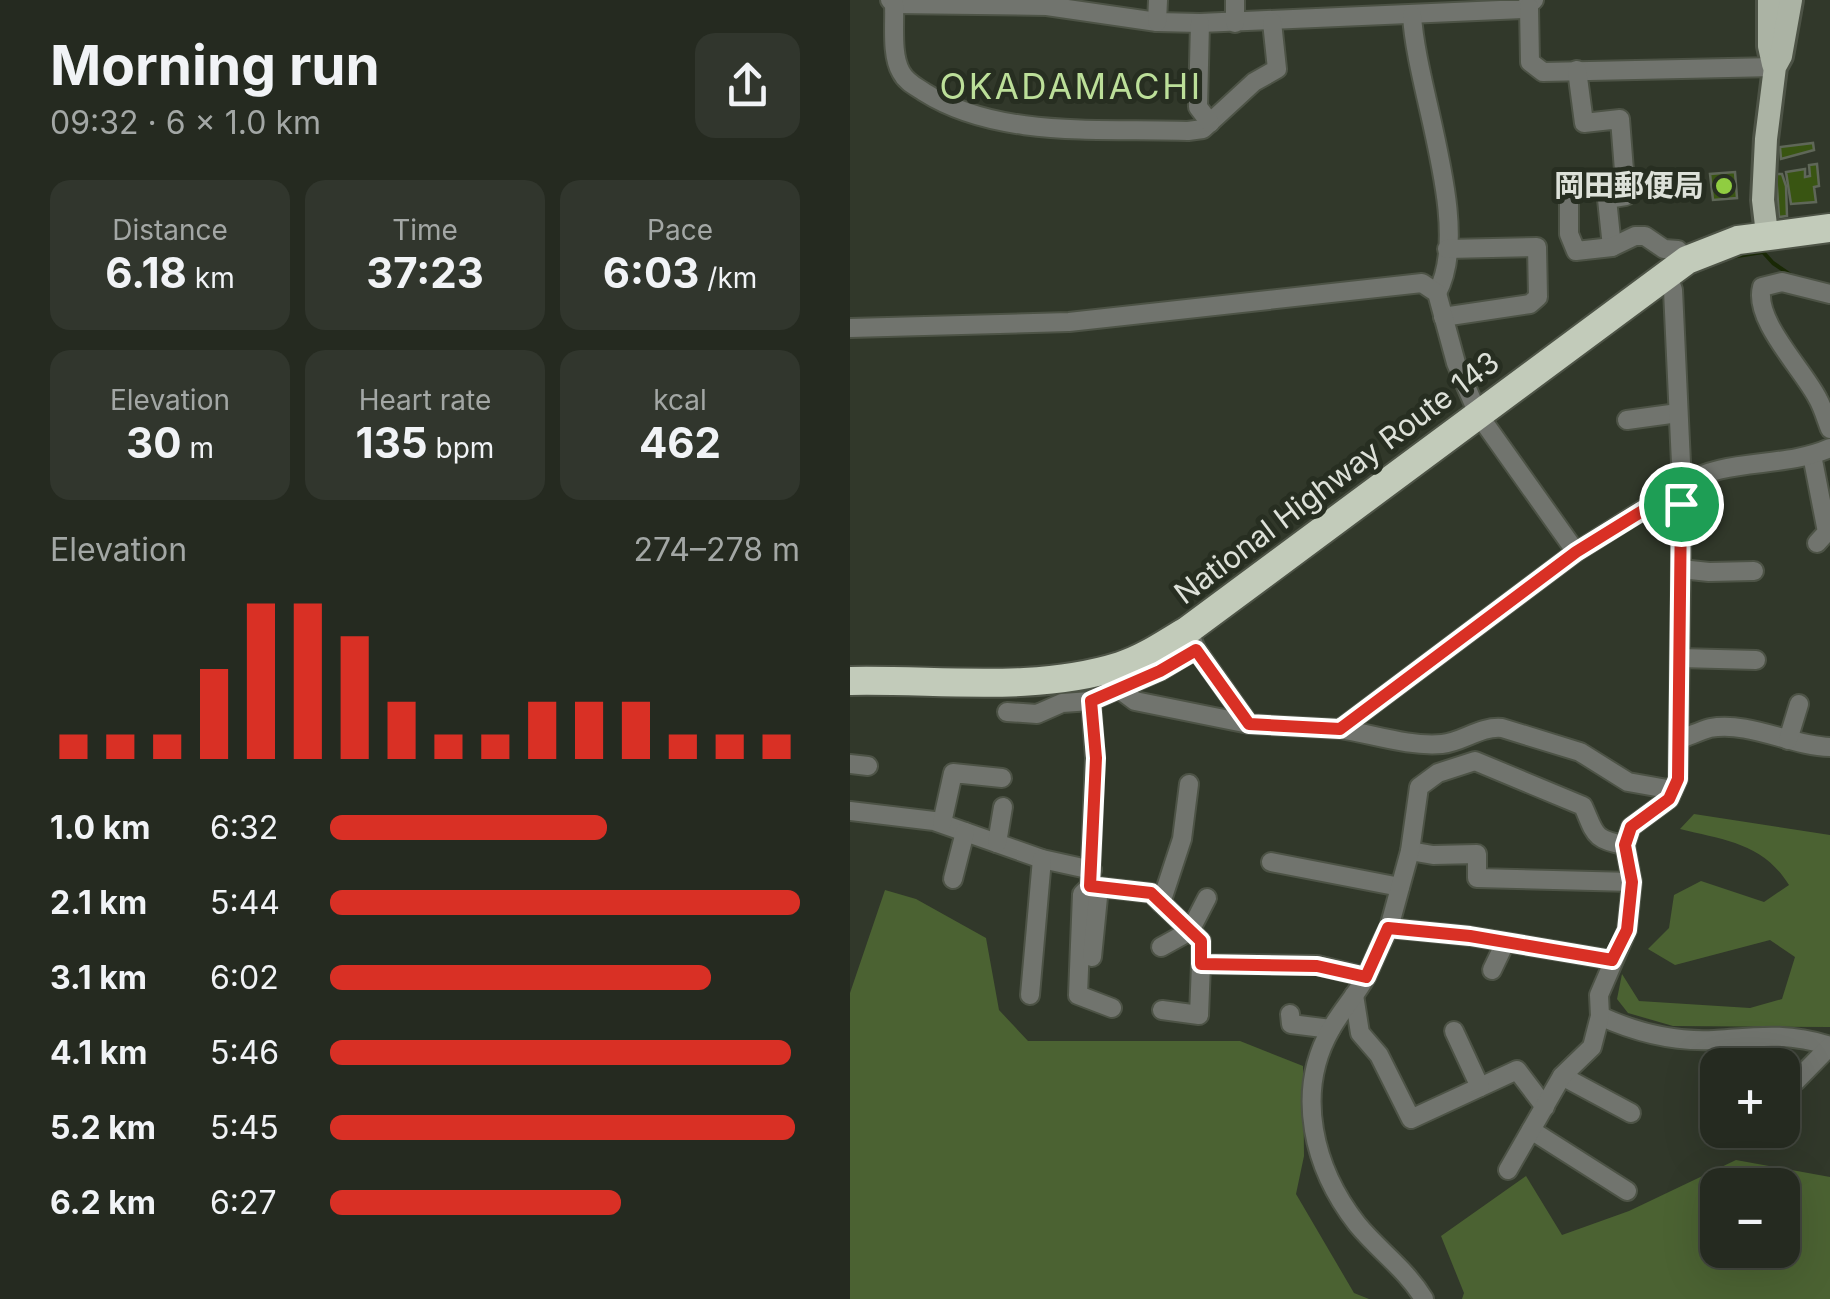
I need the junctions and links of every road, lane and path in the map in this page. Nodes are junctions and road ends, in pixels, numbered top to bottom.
1 (1158, 0) edge
2 (1235, 0) edge
3 (1769, 0) edge
4 (1791, 0) edge
5 (892, 2) edge
6 (1532, 3) edge
7 (1412, 15) junction
8 (1157, 22) junction
9 (1272, 22) junction
10 (1200, 23) junction
11 (1235, 23) junction
12 (1775, 67) junction
13 (1578, 70) junction
14 (1210, 123) junction
15 (1569, 197) dead end
16 (1830, 228) edge
17 (1767, 234) junction
18 (1612, 248) junction
19 (1448, 249) junction
20 (1677, 266) junction
21 (1437, 292) junction
22 (1830, 294) edge
23 (1444, 316) junction
24 (850, 328) edge
25 (1478, 414) junction
26 (1678, 414) junction
27 (1628, 420) dead end
28 (1830, 428) edge
29 (1821, 452) edge
30 (1682, 485) junction
31 (1681, 504) junction
32 (1817, 543) dead end
33 (1576, 552) junction
34 (1680, 569) junction
35 (1754, 571) dead end
36 (1192, 640) junction
37 (1680, 658) junction
38 (1756, 660) dead end
39 (850, 681) edge
40 (1119, 689) junction
41 (1091, 701) junction
42 (1799, 704) dead end
43 (1007, 712) dead end
44 (1249, 724) junction
45 (1340, 729) junction
46 (1472, 734) junction
47 (1680, 739) junction
48 (1788, 740) junction
49 (1830, 747) edge
50 (1475, 761) junction
51 (1002, 778) dead end
52 (1189, 784) dead end
53 (1673, 790) junction
54 (1003, 807) dead end
55 (850, 811) edge
56 (942, 823) junction
57 (965, 832) junction
58 (997, 843) junction
59 (1625, 845) junction
60 (1410, 851) junction
61 (1042, 859) junction
62 (1271, 862) dead end
63 (953, 879) dead end
64 (1094, 881) junction
65 (1632, 882) junction
66 (1400, 887) junction
67 (1207, 898) dead end
68 (1162, 904) junction
69 (1388, 928) junction
70 (1190, 931) junction
71 (1505, 942) junction
72 (1161, 947) dead end
73 (1092, 957) dead end
74 (1612, 960) junction
75 (1201, 964) junction
76 (1492, 970) dead end
77 (1366, 977) junction
78 (1030, 995) dead end
79 (1354, 995) junction
80 (1112, 1008) dead end
81 (1162, 1010) dead end
82 (1290, 1014) dead end
83 (1600, 1016) junction
84 (1331, 1029) junction
85 (1454, 1031) dead end
86 (1830, 1046) edge
87 (1800, 1074) edge
88 (1562, 1076) junction
89 (1480, 1087) junction
90 (1545, 1107) junction
91 (1631, 1113) dead end
92 (1531, 1130) junction
93 (1508, 1170) dead end
94 (1627, 1191) dead end
95 (1424, 1299) edge

1 - 8 street
2 - 11 street
3 - 12 main road
4 - 12 main road
5 - 8 street
5 - 14 street
6 - 7 street
6 - 13 street
7 - 9 street
7 - 19 street
8 - 10 street
9 - 11 street
9 - 14 street
10 - 11 street
10 - 14 street
12 - 13 street
12 - 17 main road
13 - 18 street
15 - 18 street
16 - 17 highway, National Highway Route 143
17 - 20 highway, National Highway Route 143
18 - 20 street
19 - 21 street
19 - 23 street
20 - 25 highway, National Highway Route 143
20 - 26 street
21 - 23 street
21 - 24 street
22 - 28 street
23 - 25 street
25 - 33 street
25 - 36 highway, National Highway Route 143
26 - 27 street
26 - 30 street
29 - 30 street
29 - 32 street
30 - 31 street
31 - 33 street
31 - 34 street
33 - 45 street
34 - 35 street
34 - 37 street
36 - 39 highway, National Highway Route 143
36 - 40 street
36 - 44 street
37 - 38 street
37 - 47 street
40 - 41 street
40 - 44 street
41 - 43 street
41 - 64 street
42 - 48 street
44 - 45 street
45 - 46 street
46 - 50 street
46 - 53 street
47 - 48 street
47 - 53 street
48 - 49 street
50 - 59 street
50 - 60 street
51 - 56 street
52 - 68 street
53 - 59 street
54 - 58 street
55 - 56 street
56 - 57 street
57 - 58 street
57 - 63 street
58 - 61 street
59 - 65 street
60 - 65 street
60 - 66 street
61 - 64 street
61 - 78 street
62 - 66 street
64 - 68 street
64 - 73 street
64 - 80 street
65 - 74 street
66 - 69 street
67 - 70 street
68 - 70 street
69 - 71 street
69 - 77 street
70 - 72 street
70 - 75 street
71 - 74 street
71 - 76 street
74 - 83 street
75 - 77 street
75 - 81 street
77 - 79 street
79 - 84 street
79 - 89 street
82 - 84 street
83 - 86 street
83 - 88 street
84 - 95 street
85 - 89 street
86 - 87 street
88 - 90 street
88 - 91 street
89 - 90 street
90 - 92 street
92 - 93 street
92 - 94 street

